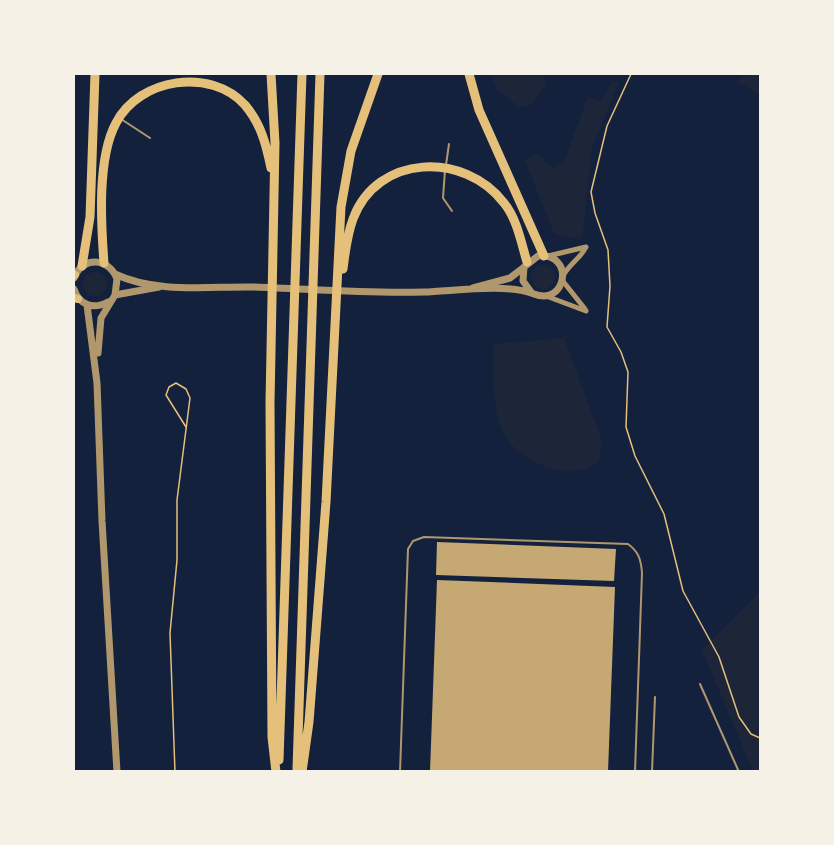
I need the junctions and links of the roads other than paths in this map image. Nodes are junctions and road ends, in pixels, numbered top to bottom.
1 (95, 74) edge
2 (272, 74) edge
3 (302, 74) edge
4 (320, 74) edge
5 (378, 74) edge
6 (469, 74) edge
7 (119, 118) junction
8 (150, 138) dead end
9 (449, 144) dead end
10 (446, 167) junction
11 (274, 183) junction
12 (452, 211) dead end
13 (546, 256) junction
14 (104, 263) junction
15 (526, 265) junction
16 (82, 266) junction
17 (115, 274) junction
18 (74, 276) edge
19 (563, 278) junction
20 (166, 286) junction
21 (74, 289) edge
22 (459, 291) junction
23 (531, 292) junction
24 (546, 296) junction
25 (76, 298) edge
26 (112, 298) junction
27 (87, 305) junction
28 (336, 322) junction
29 (97, 383) junction
30 (700, 684) dead end
31 (655, 697) dead end
32 (117, 771) edge
33 (277, 771) edge
34 (297, 771) edge
35 (302, 771) edge
36 (400, 771) edge
37 (635, 771) edge
38 (652, 771) edge
39 (739, 771) edge

1 - 16 highway
2 - 11 highway
3 - 33 highway
4 - 34 highway
5 - 28 highway
6 - 13 highway
7 - 8 lane
7 - 11 highway
7 - 14 highway
9 - 10 lane
10 - 12 lane
10 - 15 highway
10 - 28 highway
11 - 33 highway
13 - 15 street
13 - 19 street
13 - 19 street
14 - 16 street
14 - 17 street
15 - 22 street
15 - 23 street
16 - 18 street
17 - 20 street
17 - 26 street
19 - 24 street
19 - 24 street
20 - 22 street
20 - 26 street
21 - 25 street
22 - 23 street
23 - 24 street
25 - 27 street
26 - 27 street
26 - 29 street
27 - 29 street
28 - 35 highway
29 - 32 street
30 - 39 lane
31 - 38 lane
36 - 37 lane

